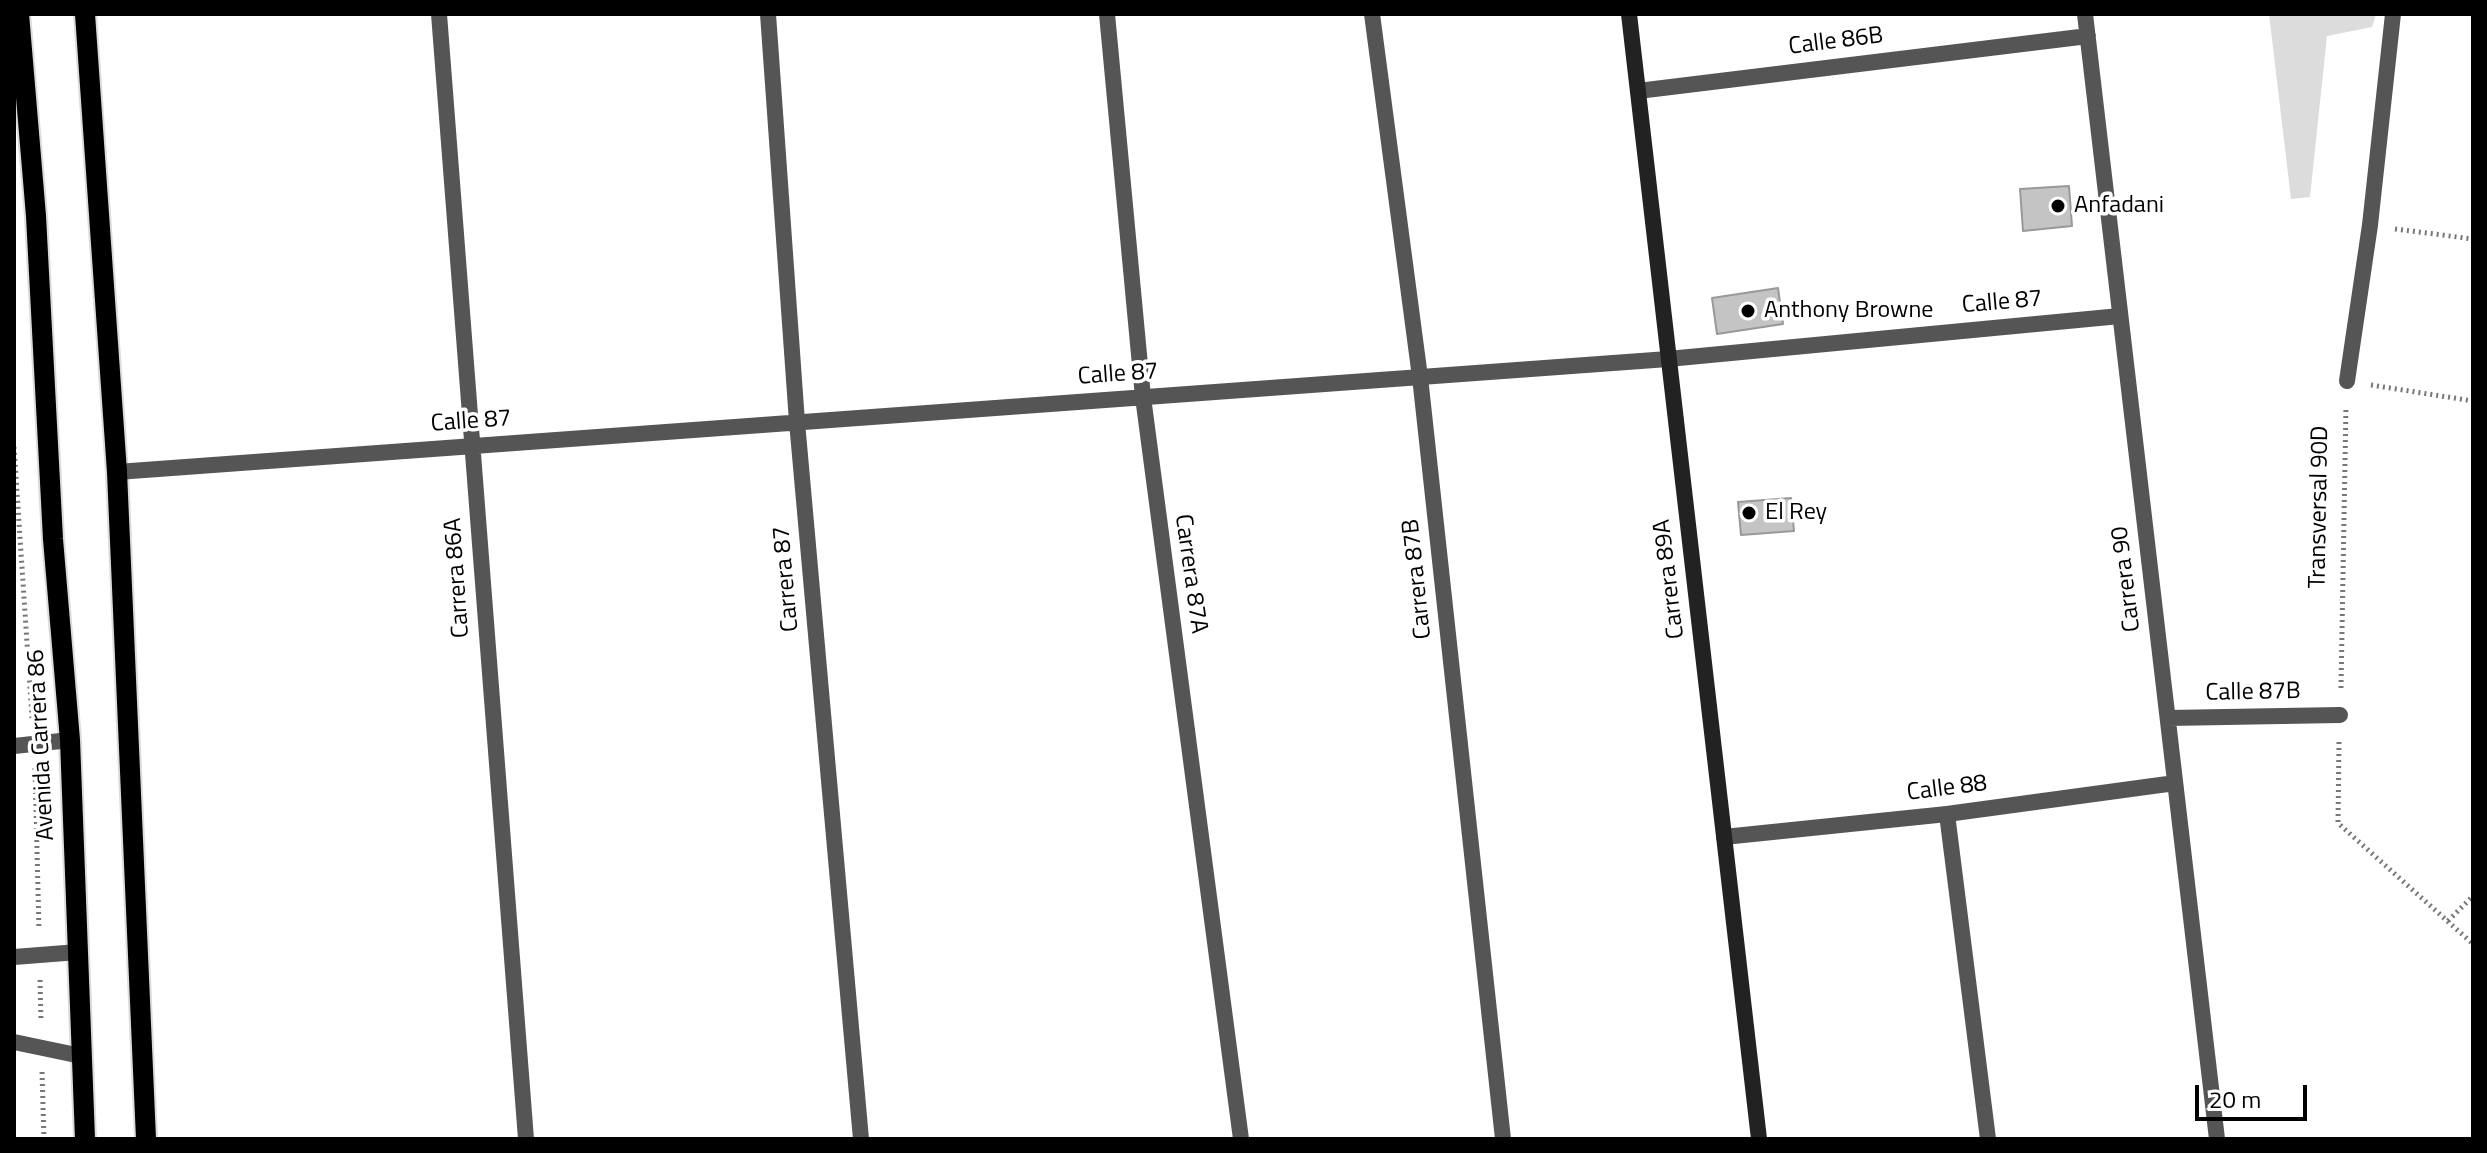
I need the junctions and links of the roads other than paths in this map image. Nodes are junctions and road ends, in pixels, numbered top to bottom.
1 (19, 14) edge
2 (85, 14) edge
3 (439, 14) edge
4 (768, 14) edge
5 (1107, 14) edge
6 (1372, 14) edge
7 (1629, 14) edge
8 (2085, 14) edge
9 (2393, 14) edge
10 (2088, 36) junction
11 (1638, 91) junction
12 (2120, 316) junction
13 (1668, 359) junction
14 (1420, 377) junction
15 (2347, 381) road end
16 (1143, 397) junction
17 (797, 422) junction
18 (473, 446) junction
19 (117, 472) junction
20 (2340, 715) road end
21 (2168, 718) junction
22 (70, 740) junction
23 (14, 746) edge
24 (2175, 783) junction
25 (1947, 814) junction
26 (1724, 837) junction
27 (78, 952) junction
28 (14, 957) edge
29 (14, 1042) edge
30 (81, 1056) junction
31 (85, 1139) edge
32 (146, 1139) edge
33 (526, 1139) edge
34 (861, 1139) edge
35 (1241, 1139) edge
36 (1503, 1139) edge
37 (1759, 1139) edge
38 (1988, 1139) edge
39 (2217, 1139) edge

1 - 22 main road, Avenida Carrera 86
2 - 19 main road
3 - 18 street, Carrera 86A
4 - 17 street, Carrera 87
5 - 16 street, Carrera 87A
6 - 14 street, Carrera 87B
7 - 11 street, Carrera 89A
8 - 10 street, Carrera 90
9 - 15 street
10 - 11 street, Calle 86B
10 - 12 street, Carrera 90
11 - 13 street, Carrera 89A
12 - 13 street, Calle 87
12 - 21 street, Carrera 90
13 - 14 street, Calle 87
13 - 26 street, Carrera 89A
14 - 16 street, Calle 87
14 - 36 street, Carrera 87B
16 - 17 street, Calle 87
16 - 35 street, Carrera 87A
17 - 18 street, Calle 87
17 - 34 street, Carrera 87
18 - 19 street, Calle 87
18 - 33 street, Carrera 86A
19 - 32 main road
20 - 21 street, Calle 87B
21 - 24 street, Carrera 90
22 - 23 street
22 - 27 main road, Avenida Carrera 86
24 - 25 street, Calle 88
24 - 39 street, Carrera 90
25 - 26 street, Calle 88
25 - 38 street
26 - 37 street, Carrera 89A
27 - 28 street
27 - 30 main road, Avenida Carrera 86
29 - 30 street
30 - 31 main road, Avenida Carrera 86

